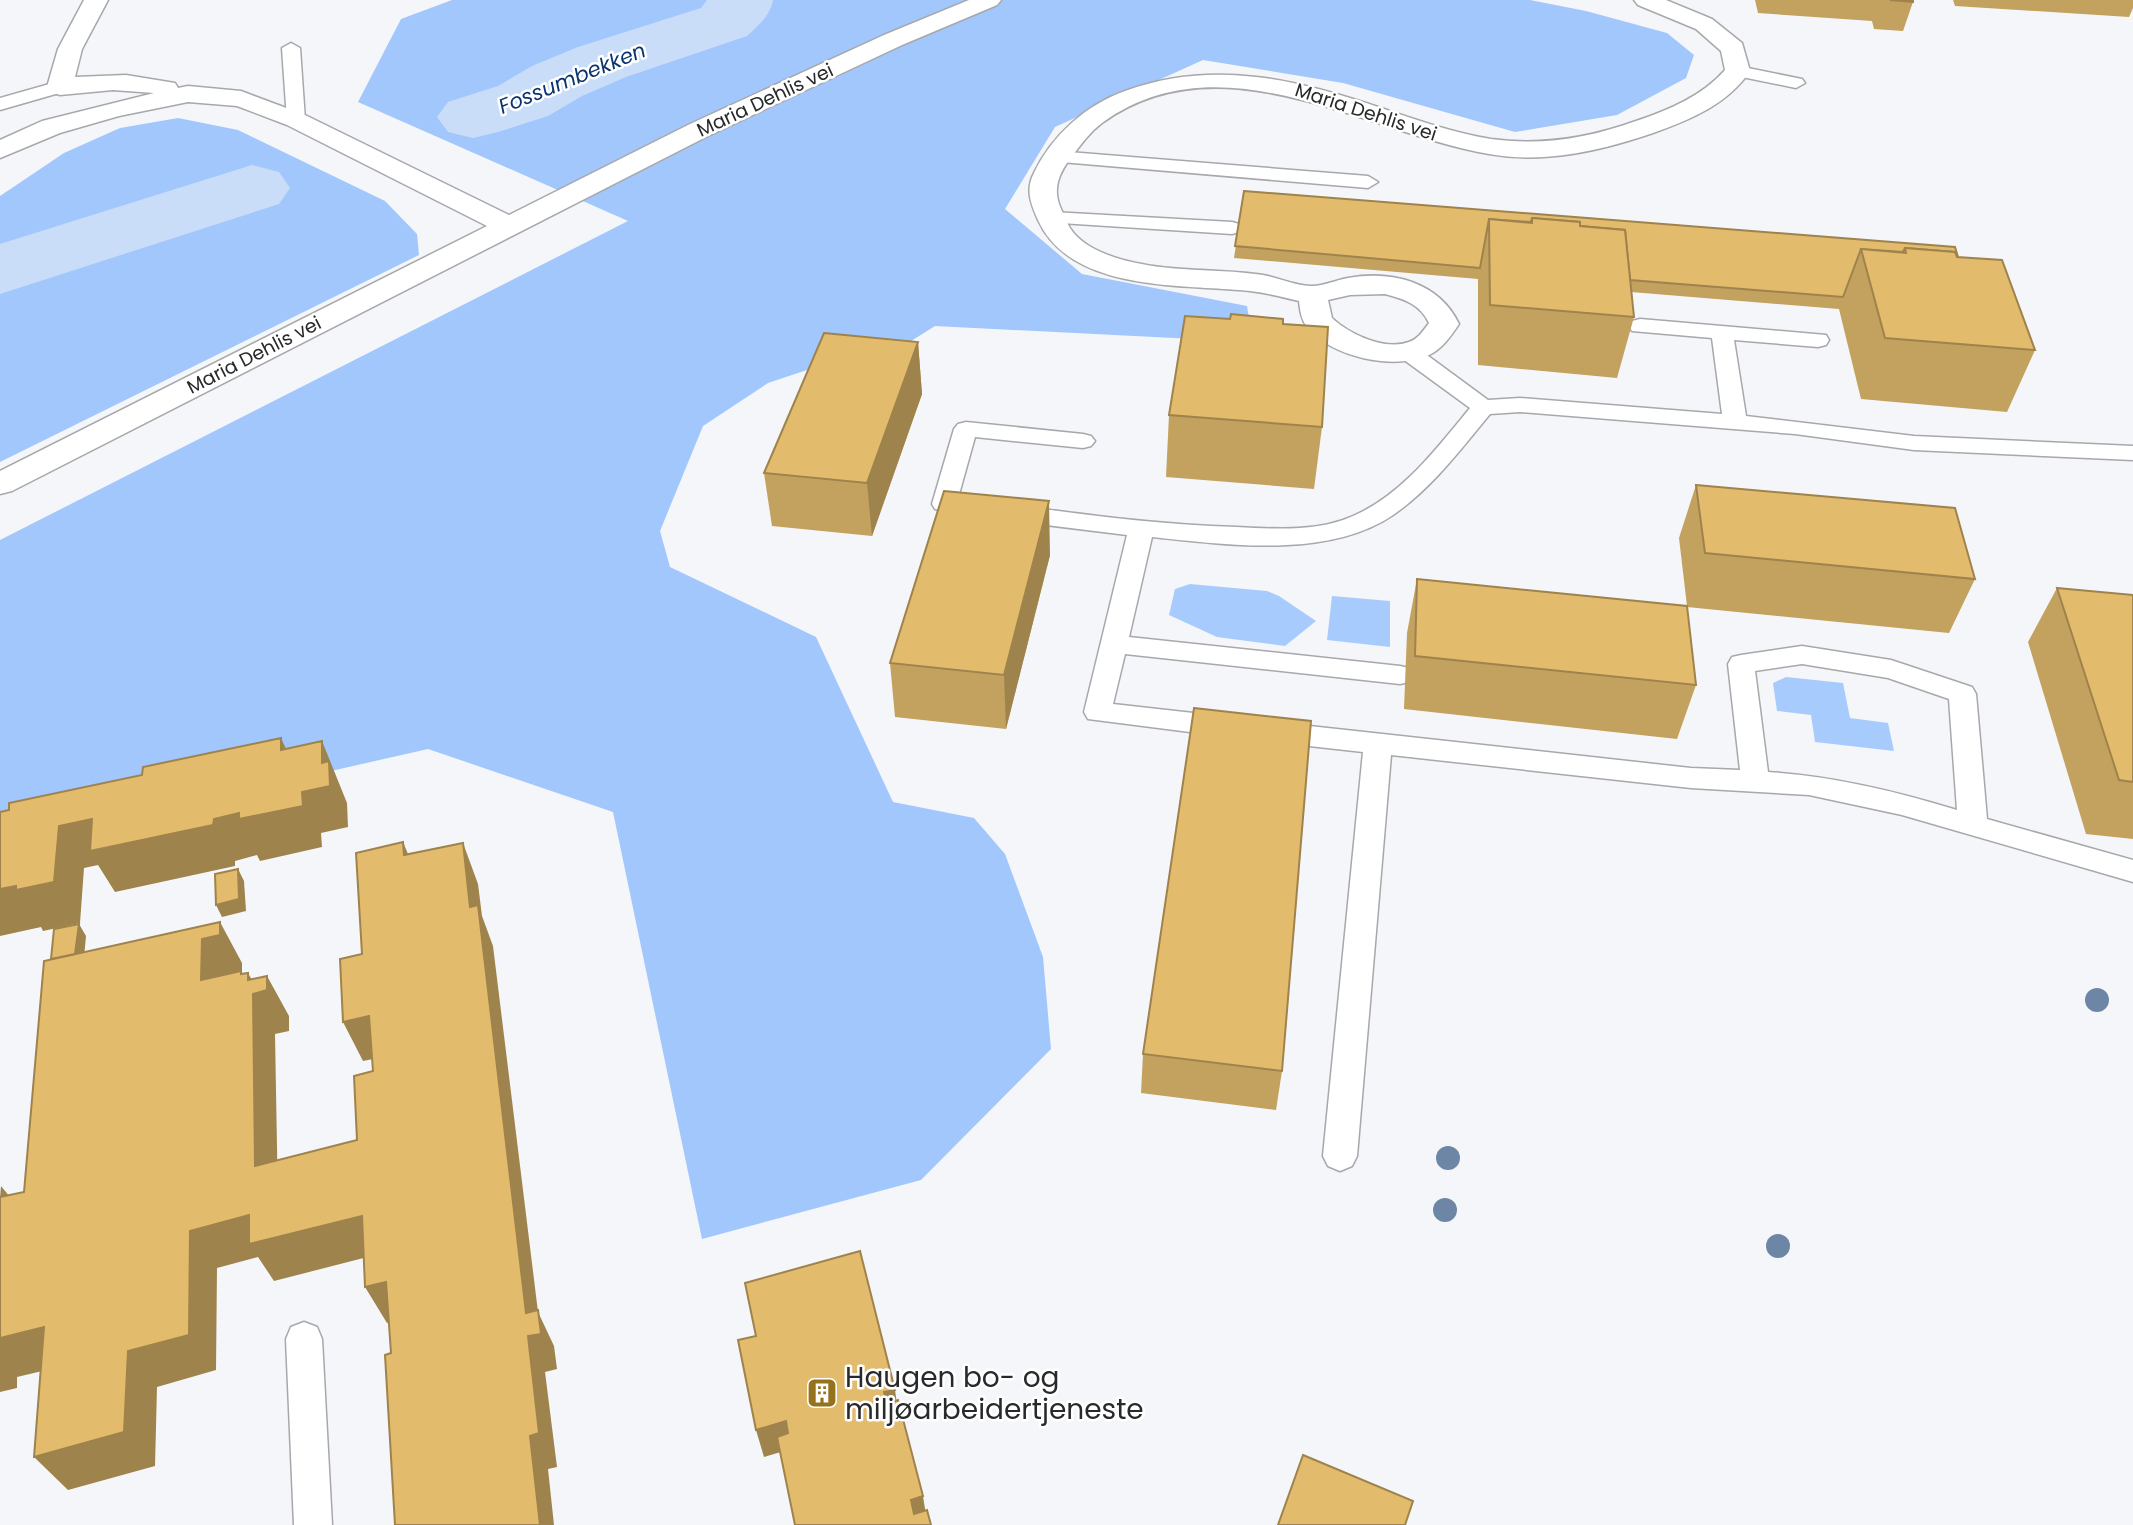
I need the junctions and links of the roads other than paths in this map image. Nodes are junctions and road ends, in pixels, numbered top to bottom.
1 (96, 0) edge
2 (989, 0) edge
3 (1646, 0) edge
4 (291, 48) dead end
5 (1738, 71) junction
6 (1796, 83) dead end
7 (60, 87) junction
8 (188, 93) junction
9 (0, 104) edge
10 (296, 120) junction
11 (3, 147) edge
12 (1056, 157) junction
13 (1368, 182) dead end
14 (1052, 218) junction
15 (508, 226) junction
16 (1232, 228) dead end
17 (1312, 295) junction
18 (1640, 326) dead end
19 (1722, 332) junction
20 (1818, 340) dead end
21 (1408, 352) junction
22 (1483, 407) junction
23 (1735, 422) junction
24 (1083, 441) dead end
25 (2133, 453) edge
26 (0, 484) edge
27 (1141, 530) junction
28 (1114, 644) junction
29 (1400, 675) dead end
30 (1378, 743) junction
31 (1755, 781) junction
32 (1972, 826) junction
33 (2133, 872) edge
34 (1340, 1156) dead end
35 (304, 1339) dead end
36 (313, 1525) edge

1 - 7 street
2 - 15 street, Maria Dehlis vei
3 - 5 street
4 - 10 lane
5 - 6 lane
5 - 12 street, Maria Dehlis vei
7 - 8 street
7 - 9 lane
8 - 10 street
8 - 11 street
10 - 15 street
12 - 13 lane
12 - 14 street, Maria Dehlis vei
14 - 16 lane
14 - 17 street, Maria Dehlis vei
15 - 26 street, Maria Dehlis vei
17 - 21 street
17 - 21 street, Maria Dehlis vei
18 - 19 lane
19 - 20 lane
19 - 23 lane
21 - 22 lane
22 - 23 lane
22 - 27 lane
23 - 25 lane
24 - 27 lane
27 - 28 lane
28 - 29 lane
28 - 30 lane
30 - 31 lane
30 - 34 lane
31 - 32 lane
31 - 32 lane
32 - 33 lane
35 - 36 lane

